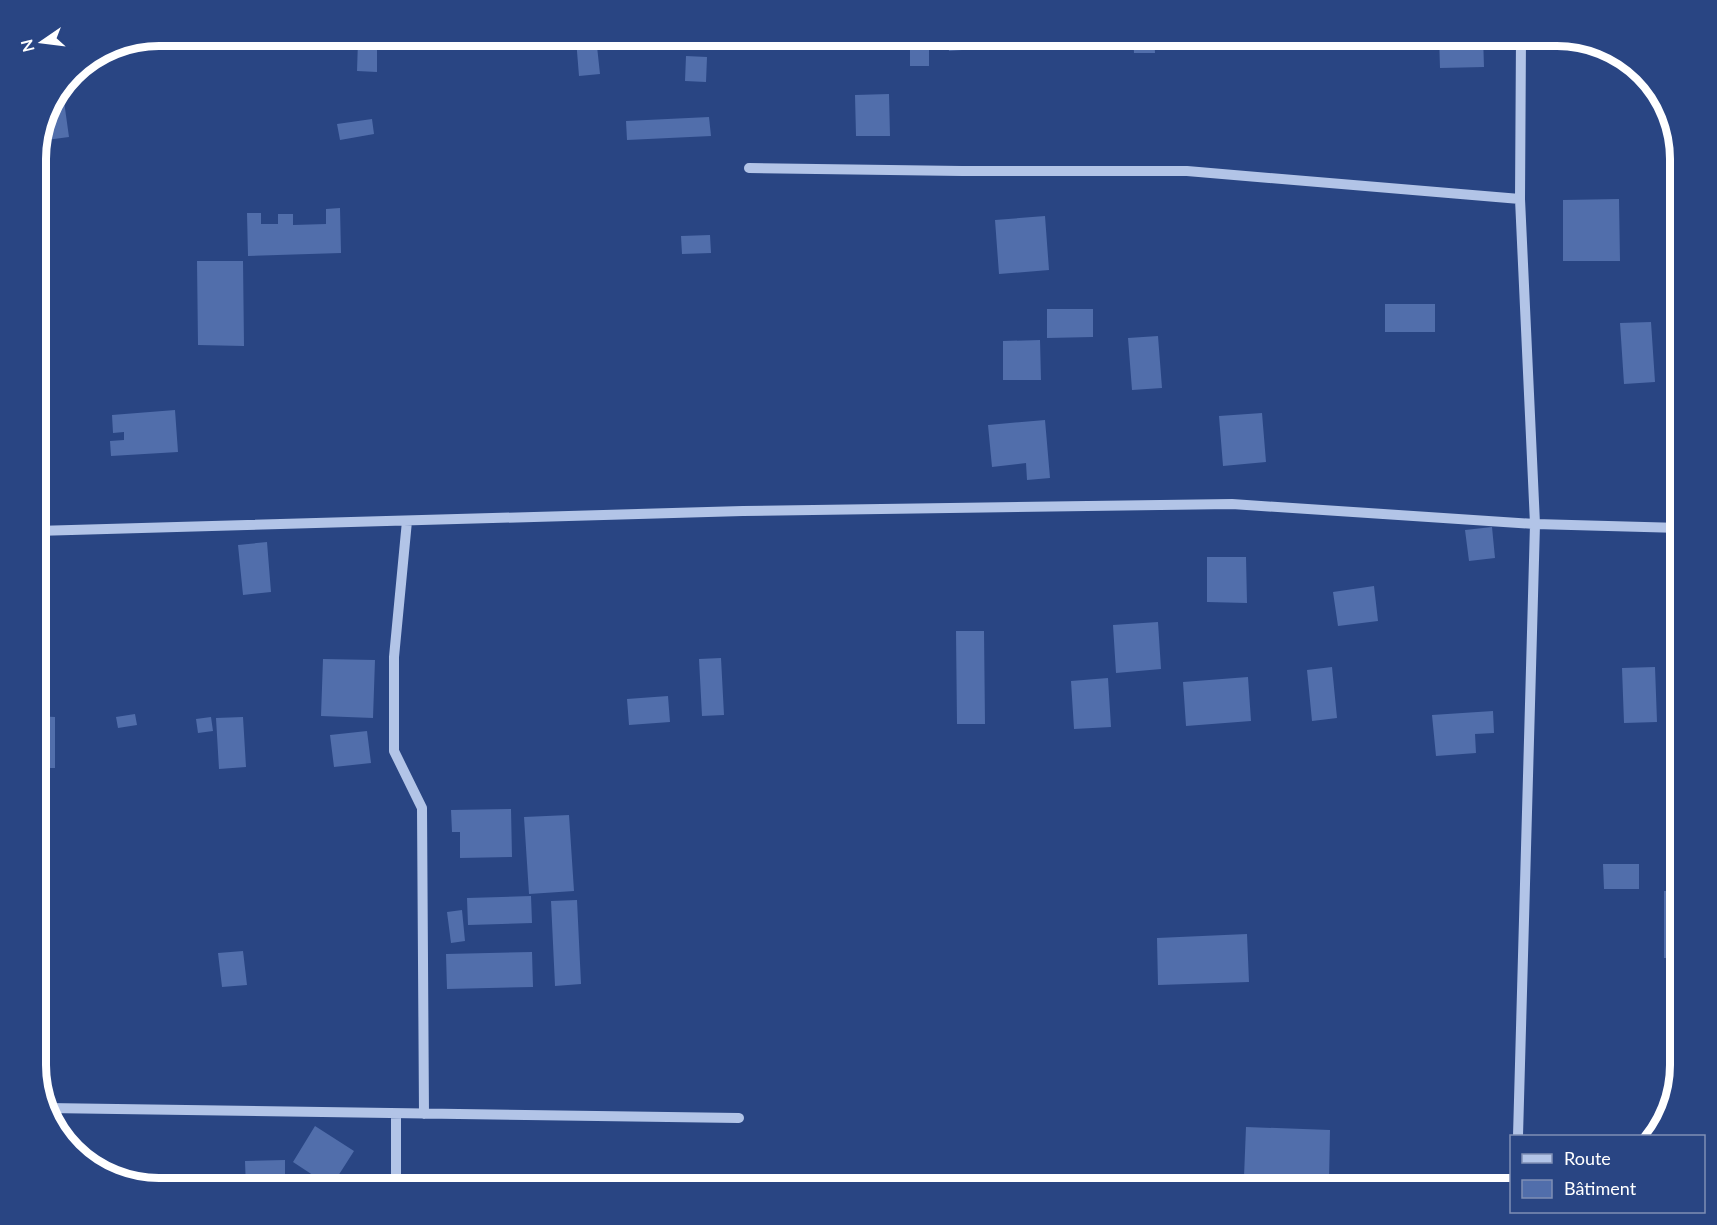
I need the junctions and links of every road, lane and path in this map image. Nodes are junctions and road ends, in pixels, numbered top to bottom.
1 (1521, 46) edge
2 (748, 168) dead end
3 (1520, 199) junction
4 (407, 521) junction
5 (1535, 524) junction
6 (1670, 528) edge
7 (47, 531) edge
8 (55, 1108) edge
9 (396, 1114) junction
10 (424, 1114) junction
11 (739, 1118) dead end
12 (1518, 1135) edge
13 (396, 1178) edge

1 - 3 street
2 - 3 street
3 - 5 street
4 - 5 street
4 - 7 street
4 - 10 street
5 - 6 street
5 - 12 street
8 - 9 street
9 - 10 street
9 - 13 street
10 - 11 street

